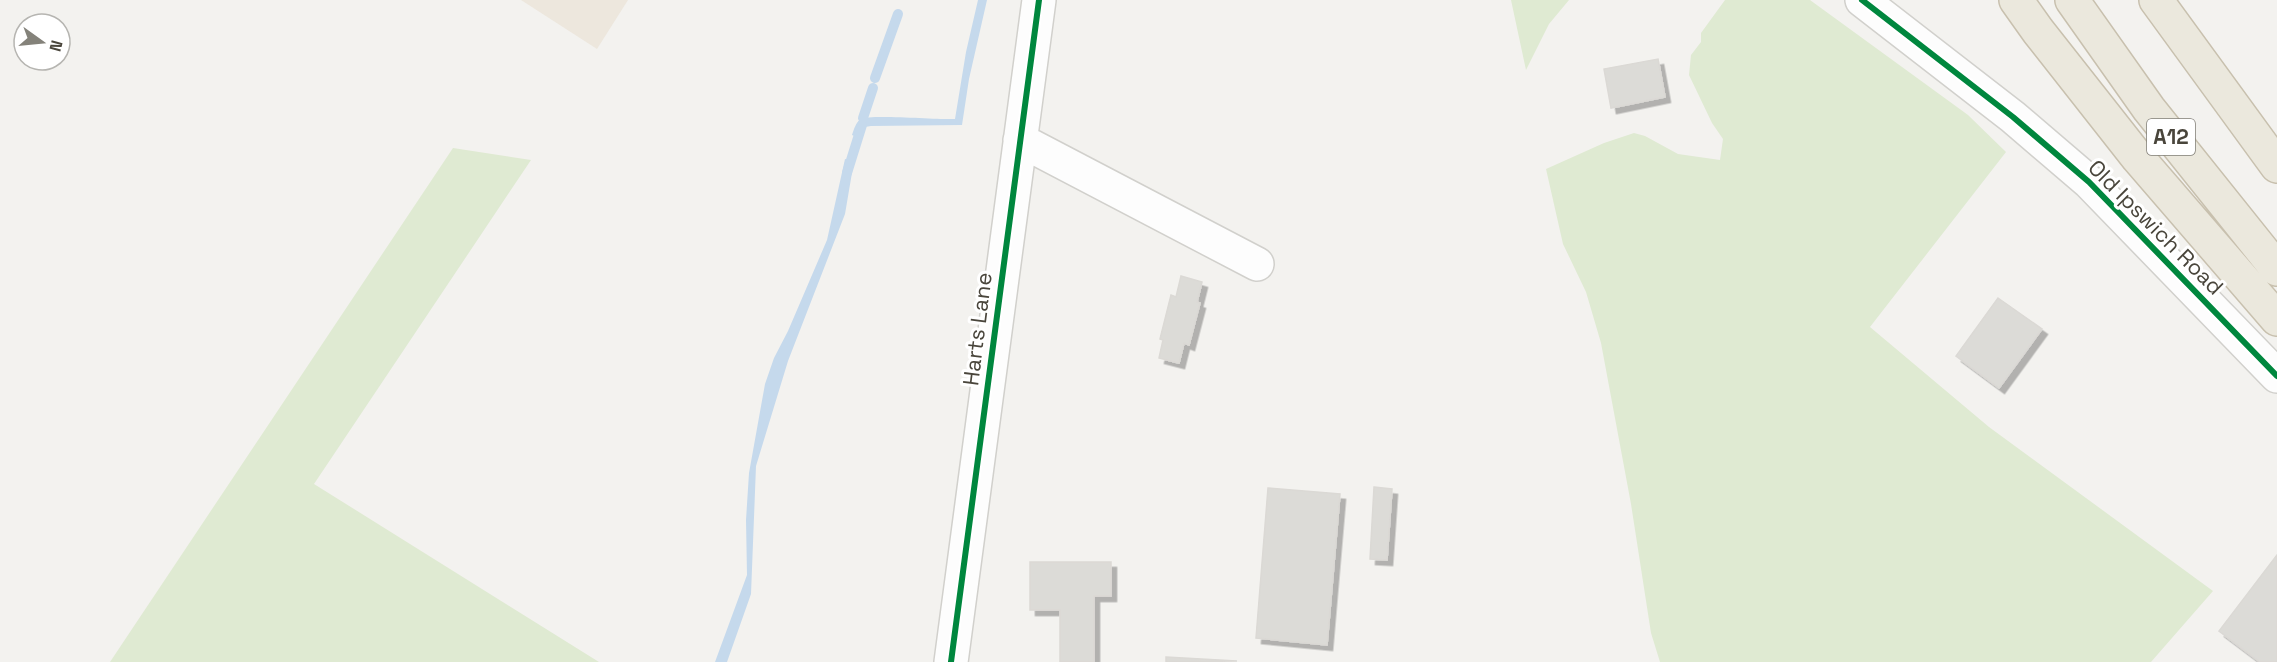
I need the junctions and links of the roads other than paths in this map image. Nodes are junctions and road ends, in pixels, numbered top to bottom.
1 (1039, 0) edge
2 (1862, 0) edge
3 (2016, 0) edge
4 (2072, 0) edge
5 (2156, 0) edge
6 (1020, 140) junction
7 (2277, 166) edge
8 (1257, 264) dead end
9 (2277, 269) edge
10 (2277, 318) edge
11 (2277, 376) edge
12 (951, 662) edge

1 - 6 street, Harts Lane
2 - 11 street, Old Ipswich Road
3 - 10 highway, A12
4 - 9 highway, A12
5 - 7 highway
6 - 8 street
6 - 12 street, Harts Lane

